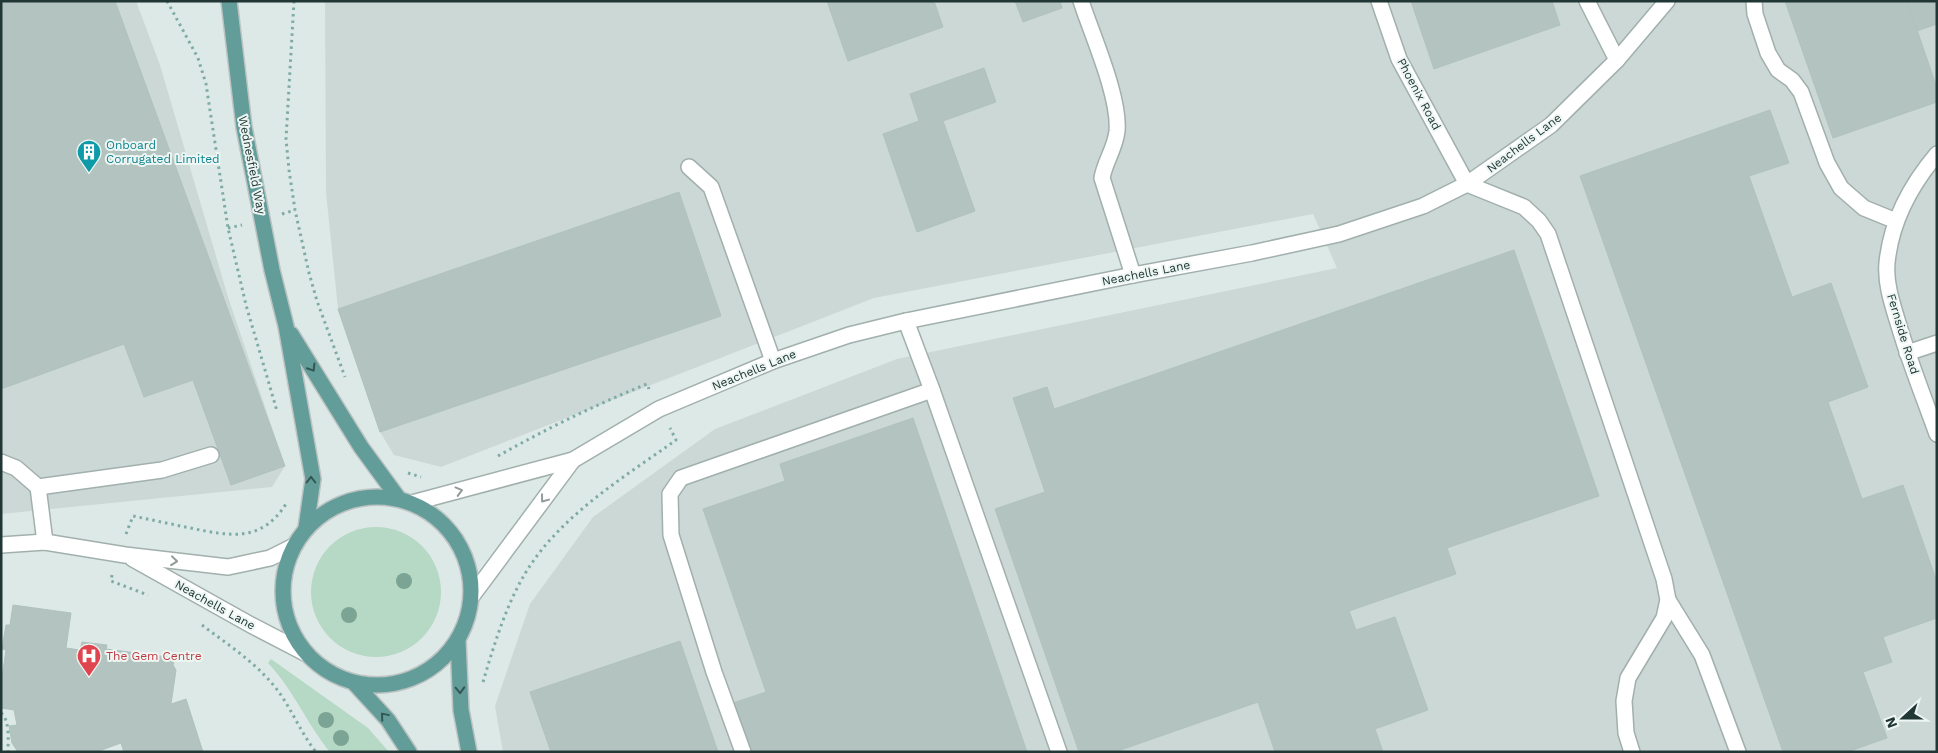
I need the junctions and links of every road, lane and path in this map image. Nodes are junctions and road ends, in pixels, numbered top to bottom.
1 (168, 1) edge
2 (229, 1) edge
3 (294, 1) edge
4 (1081, 1) edge
5 (1379, 1) edge
6 (1587, 1) edge
7 (1667, 1) edge
8 (1754, 1) edge
9 (1617, 60) junction
10 (1937, 154) edge
11 (689, 167) dead end
12 (1467, 184) junction
13 (1896, 222) junction
14 (1133, 275) junction
15 (906, 321) junction
16 (286, 326) junction
17 (1937, 343) edge
18 (1908, 353) junction
19 (773, 361) junction
20 (348, 384) dead end
21 (932, 390) junction
22 (660, 409) junction
23 (278, 416) dead end
24 (1937, 434) edge
25 (211, 455) dead end
26 (494, 458) dead end
27 (573, 460) junction
28 (1, 462) edge
29 (401, 470) dead end
30 (428, 478) dead end
31 (38, 486) junction
32 (290, 497) dead end
33 (405, 501) junction
34 (306, 528) junction
35 (45, 542) junction
36 (1, 545) edge
37 (294, 546) junction
38 (123, 554) junction
39 (149, 596) dead end
40 (472, 596) junction
41 (1668, 600) junction
42 (196, 621) dead end
43 (458, 641) junction
44 (305, 653) junction
45 (355, 684) junction
46 (483, 684) dead end
47 (1, 712) edge
48 (8, 752) edge
49 (316, 752) edge
50 (409, 752) edge
51 (469, 752) edge
52 (743, 752) edge
53 (1059, 752) edge
54 (1632, 752) edge
55 (1738, 752) edge

1 - 23 path
2 - 16 main road, Wednesfield Way
3 - 20 path
4 - 14 street
5 - 12 street, Phoenix Road
6 - 9 street
7 - 9 street, Neachells Lane
8 - 13 street
9 - 12 street, Neachells Lane
10 - 13 street, Fernside Road
11 - 19 street
12 - 14 street, Neachells Lane
12 - 41 street
13 - 18 street, Fernside Road
14 - 15 street, Neachells Lane
15 - 19 street, Neachells Lane
15 - 21 street
16 -> 33 main road, Wednesfield Way
34 -> 16 main road, Wednesfield Way
17 - 18 street
18 - 24 street, Fernside Road
19 - 22 street, Neachells Lane
21 - 52 street
21 - 53 street
22 - 26 path
22 - 27 street, Neachells Lane
22 - 46 path
25 - 31 street
33 -> 27 street, Neachells Lane
27 -> 40 street, Neachells Lane
28 - 31 street
29 - 30 path
31 - 35 street
32 - 38 path
33 - 34 main road
33 - 40 main road
34 - 37 main road
35 - 36 street, Neachells Lane
35 - 38 street, Neachells Lane
38 -> 37 street, Neachells Lane
37 - 44 main road
38 - 39 path
38 - 44 street, Neachells Lane
40 - 43 main road
41 - 54 street
41 - 55 street
42 - 49 path
43 - 45 main road
43 -> 51 main road
44 - 45 main road
50 -> 45 main road
47 - 48 path

